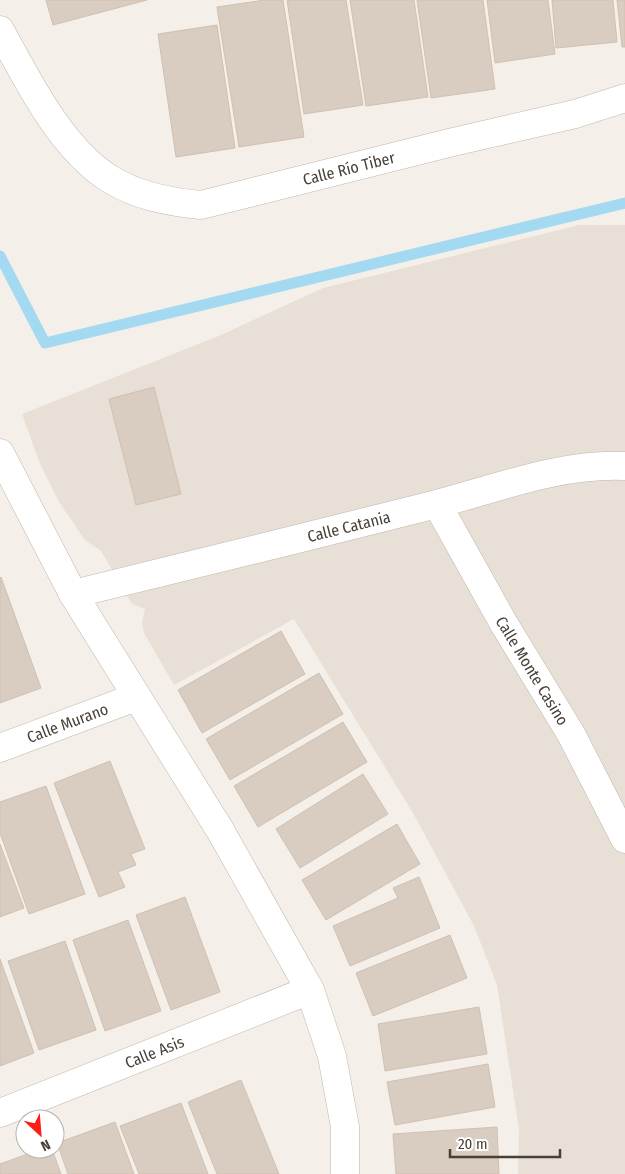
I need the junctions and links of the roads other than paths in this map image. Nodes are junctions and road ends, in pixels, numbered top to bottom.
1 (0, 30) edge
2 (625, 98) edge
3 (0, 453) edge
4 (625, 466) edge
5 (438, 504) junction
6 (72, 594) junction
7 (136, 697) junction
8 (0, 748) edge
9 (625, 839) edge
10 (310, 990) junction
11 (0, 1114) edge
12 (345, 1174) edge

1 - 2 street, Calle Río Tiber
3 - 6 street
4 - 5 street, Calle Catania
5 - 6 street, Calle Catania
5 - 9 street, Calle Monte Casino
6 - 7 street
7 - 8 street, Calle Murano
7 - 10 street
10 - 11 street, Calle Asis
10 - 12 street

